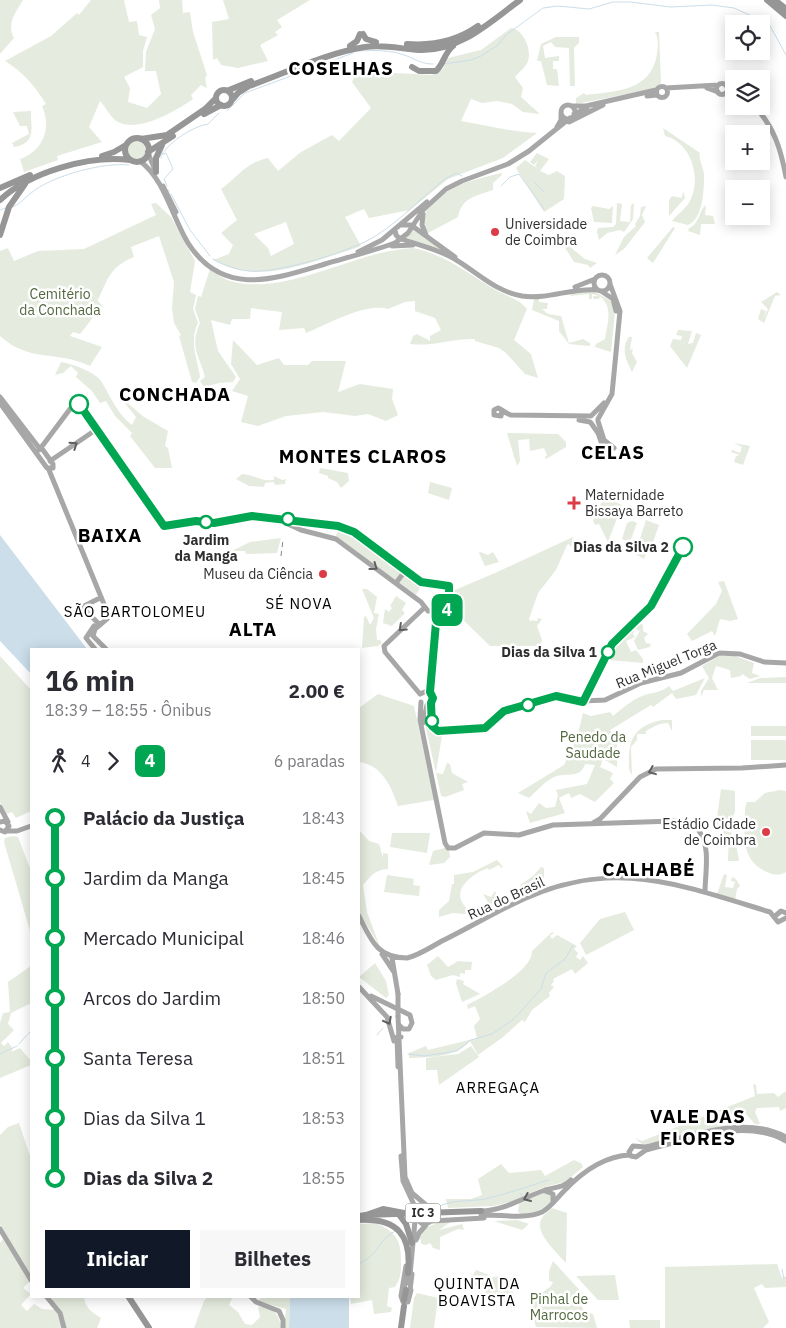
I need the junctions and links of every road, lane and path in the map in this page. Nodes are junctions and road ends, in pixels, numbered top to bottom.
1 (513, 0) edge
2 (520, 0) edge
3 (767, 0) edge
4 (775, 0) edge
5 (786, 9) edge
6 (786, 16) edge
7 (470, 37) junction
8 (376, 42) junction
9 (350, 46) junction
10 (403, 48) junction
11 (441, 65) junction
12 (412, 67) dead end
13 (718, 85) junction
14 (725, 88) edge
15 (228, 90) junction
16 (666, 91) junction
17 (725, 91) edge
18 (657, 92) junction
19 (718, 92) junction
20 (216, 98) junction
21 (232, 100) junction
22 (603, 105) junction
23 (220, 106) junction
24 (572, 106) junction
25 (561, 114) junction
26 (761, 115) edge
27 (572, 116) junction
28 (558, 129) junction
29 (168, 138) junction
30 (140, 139) junction
31 (126, 145) junction
32 (148, 153) junction
33 (126, 159) junction
34 (140, 161) junction
35 (147, 167) junction
36 (156, 172) junction
37 (38, 174) junction
38 (786, 177) edge
39 (0, 188) edge
40 (0, 198) edge
41 (424, 210) junction
42 (397, 227) junction
43 (413, 227) junction
44 (0, 235) edge
45 (428, 237) junction
46 (402, 239) junction
47 (421, 245) junction
48 (386, 246) junction
49 (595, 279) junction
50 (610, 284) junction
51 (600, 290) junction
52 (0, 397) edge
53 (0, 403) edge
54 (591, 419) junction
55 (598, 420) junction
56 (97, 429) junction
57 (45, 441) junction
58 (36, 444) junction
59 (614, 448) dead end
60 (38, 450) junction
61 (605, 453) dead end
62 (50, 461) junction
63 (49, 470) junction
64 (275, 518) junction
65 (303, 521) junction
66 (301, 530) junction
67 (405, 571) junction
68 (396, 583) junction
69 (100, 598) junction
70 (424, 608) junction
71 (437, 611) junction
72 (95, 621) junction
73 (100, 625) junction
74 (93, 636) junction
75 (87, 637) junction
76 (94, 648) edge
77 (105, 648) edge
78 (786, 663) edge
79 (430, 692) junction
80 (420, 694) junction
81 (420, 702) junction
82 (429, 704) junction
83 (428, 753) junction
84 (786, 765) edge
85 (0, 807) edge
86 (0, 821) edge
87 (602, 821) junction
88 (9, 824) junction
89 (30, 826) edge
90 (20, 830) junction
91 (3, 832) edge
92 (704, 892) junction
93 (786, 912) edge
94 (776, 915) junction
95 (360, 918) edge
96 (786, 918) edge
97 (378, 948) junction
98 (392, 958) junction
99 (407, 958) junction
100 (394, 966) junction
101 (394, 973) junction
102 (361, 989) edge
103 (398, 1023) junction
104 (401, 1037) junction
105 (398, 1059) junction
106 (786, 1139) edge
107 (639, 1150) junction
108 (629, 1153) junction
109 (545, 1190) junction
110 (553, 1203) junction
111 (510, 1206) junction
112 (431, 1208) junction
113 (394, 1210) junction
114 (414, 1213) junction
115 (481, 1213) junction
116 (523, 1216) junction
117 (365, 1217) edge
118 (427, 1223) junction
119 (0, 1229) edge
120 (410, 1246) junction
121 (408, 1273) dead end
122 (30, 1279) edge
123 (406, 1289) junction
124 (48, 1298) edge
125 (128, 1298) edge
126 (128, 1298) edge
127 (252, 1298) edge
128 (64, 1328) edge
129 (147, 1328) edge
130 (283, 1328) edge
131 (403, 1328) edge

1 - 8 highway
2 - 7 highway
3 - 6 highway
4 - 5 highway
7 - 10 highway
7 - 11 highway
8 - 9 highway
8 - 9 highway
9 - 15 highway
10 - 11 highway
10 - 21 highway
11 - 12 highway
13 - 14 main road
13 - 16 main road
13 - 19 main road
15 - 20 highway
15 - 21 highway
16 - 18 main road
16 - 18 main road
16 - 19 main road
17 - 19 main road
18 - 22 main road
18 - 24 main road
20 - 23 highway
20 - 30 highway
21 - 23 highway
22 - 27 main road
22 - 28 main road
23 - 29 highway
24 - 25 main road
24 - 27 main road
25 - 27 main road
25 - 42 main road
26 - 38 main road
27 - 28 main road
28 - 41 main road
29 - 32 highway
29 - 36 highway
30 - 31 highway
30 - 32 highway
31 - 33 highway
31 - 37 highway
32 - 34 highway
32 - 36 main road
33 - 34 highway
33 - 35 main road
33 - 37 highway
34 - 35 main road
35 - 48 main road
36 - 42 main road
37 - 39 highway
37 - 40 highway
37 - 44 highway
41 - 43 main road
41 - 45 main road
42 - 43 main road
42 - 46 main road
43 - 45 main road
43 - 46 main road
45 - 49 main road
46 - 47 main road
46 - 48 main road
47 - 48 main road
47 - 51 main road
49 - 50 main road
49 - 51 main road
50 - 51 main road
50 - 55 main road
51 - 54 main road
52 - 58 main road
53 - 60 main road
54 - 54 main road
54 - 55 main road
54 - 61 main road
55 - 59 main road
56 - 57 main road
62 -> 56 main road
56 - 64 main road
57 - 58 main road
57 - 60 main road
58 - 60 main road
60 - 62 main road
60 - 63 main road
62 - 63 main road
63 - 69 main road
64 - 65 main road
64 - 66 main road
65 - 66 main road
65 - 67 main road
66 -> 68 main road
67 - 68 main road
67 - 71 main road
68 - 70 main road
69 - 72 main road
69 - 73 main road
70 - 71 main road
70 -> 80 main road
71 - 79 main road
72 - 73 main road
72 - 75 main road
73 - 74 main road
74 - 75 main road
74 - 77 main road
75 - 76 main road
78 - 82 main road, Rua Miguel Torga
79 - 80 main road
79 - 82 main road
80 - 81 main road
81 - 82 main road
81 - 83 main road
82 - 83 main road
83 - 87 main road
84 -> 87 main road
85 - 88 main road
86 - 88 main road
87 - 92 main road
88 - 90 main road
88 - 91 main road
89 - 90 main road
90 - 91 main road
92 - 94 main road, Rua do Brasil
92 - 99 main road, Rua do Brasil
93 - 94 main road
94 - 96 main road
95 - 97 main road
97 - 98 main road
97 - 101 main road
98 - 99 main road, Rua do Brasil
98 - 100 main road
99 - 100 main road
100 - 101 main road
101 - 103 main road, bridge
102 - 103 main road
102 -> 105 main road
103 - 104 main road
104 - 105 main road
104 - 112 main road
105 - 114 main road
106 - 107 main road
107 - 108 main road
107 - 108 main road
108 - 109 main road
108 - 110 main road
109 - 110 main road
109 -> 111 main road
110 - 116 main road
111 - 112 main road, bridge
111 - 115 main road
112 - 114 main road
112 - 118 main road
113 - 114 highway, bridge
113 - 117 highway, IC 3, bridge
113 - 120 highway, IC 3
114 - 118 main road
114 - 120 main road
115 - 116 main road
115 - 117 highway, IC 3, bridge
116 - 118 main road
117 - 120 highway, IC 3
118 - 123 main road
119 - 122 main road
120 - 121 highway, IC 3
120 - 123 main road
120 - 123 main road
123 - 131 highway
124 - 128 main road
125 - 129 highway
126 - 129 highway
127 - 130 main road

